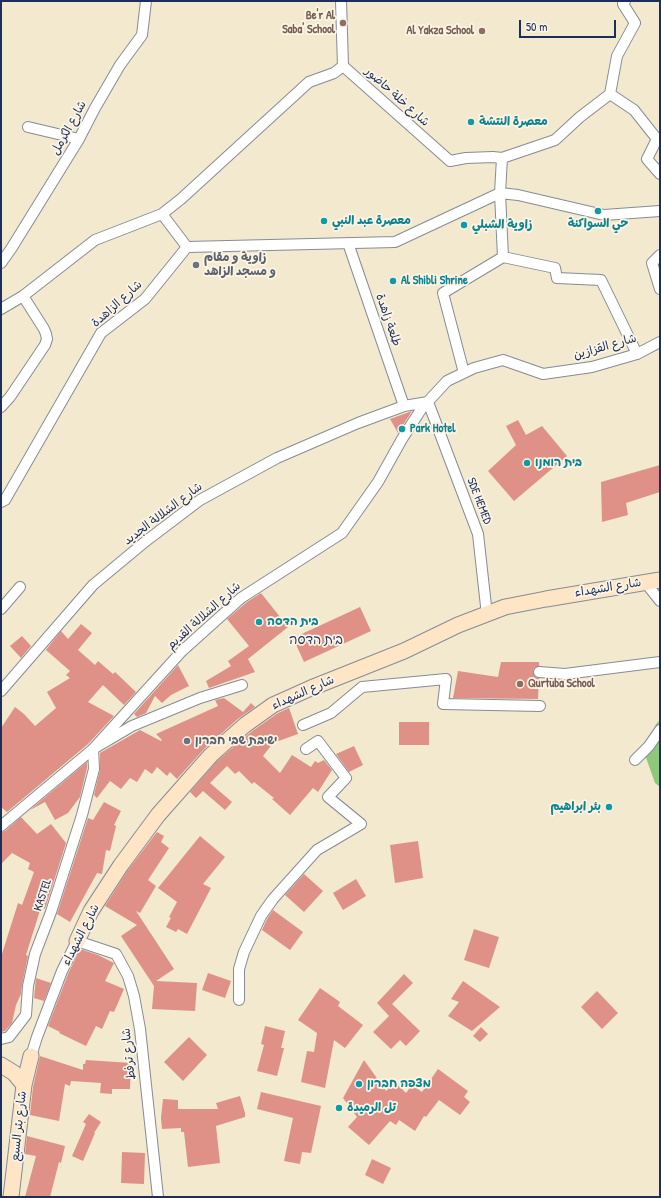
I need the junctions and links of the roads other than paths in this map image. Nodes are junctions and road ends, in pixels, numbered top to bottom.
1 (146, 1) edge
2 (342, 1) edge
3 (625, 1) edge
4 (343, 66) junction
5 (610, 94) junction
6 (28, 127) dead end
7 (79, 140) junction
8 (498, 157) junction
9 (660, 174) edge
10 (500, 193) junction
11 (660, 211) edge
12 (162, 214) junction
13 (348, 243) junction
14 (187, 247) junction
15 (660, 255) edge
16 (503, 257) junction
17 (1, 263) edge
18 (660, 289) edge
19 (23, 296) junction
20 (1, 309) edge
21 (660, 342) edge
22 (637, 354) junction
23 (464, 373) junction
24 (428, 402) junction
25 (404, 406) junction
26 (1, 407) edge
27 (1, 502) edge
28 (653, 581) edge
29 (20, 587) dead end
30 (660, 601) edge
31 (1, 609) edge
32 (487, 614) junction
33 (660, 662) edge
34 (539, 672) dead end
35 (242, 685) dead end
36 (1, 691) edge
37 (540, 706) dead end
38 (303, 724) dead end
39 (660, 730) edge
40 (93, 749) junction
41 (306, 749) dead end
42 (635, 760) dead end
43 (1, 826) edge
44 (77, 941) junction
45 (239, 1000) dead end
46 (1, 1038) edge
47 (31, 1056) joint
48 (1, 1065) edge
49 (24, 1085) junction
50 (11, 1197) edge
51 (158, 1197) edge

1 - 7 street, شارع الكرمل
2 - 4 street
3 - 5 street
4 - 8 street, شارع خلة حاضور
4 - 12 street
5 - 8 street, شارع خلة حاضور
5 - 9 street
6 - 7 street
7 - 17 street, شارع الكرمل
8 - 10 street
10 - 11 street
10 - 13 street
10 - 16 street
12 - 14 street
12 - 19 street
13 - 14 street
13 - 25 street, طلعة زاهدة
14 - 27 street, شارع الزاهدة
15 - 18 street
16 - 22 street
16 - 23 street
19 - 20 street
19 - 26 street
21 - 22 street, شارع القزازين
22 - 23 street, شارع القزازين
23 - 24 street, شارع القزازين
24 - 25 street, شارع الشلالة الجديد
24 - 32 street, SDE HEMED
24 - 40 street, شارع الشلالة القديم
25 - 36 street, شارع الشلالة الجديد
28 - 30 street
28 - 32 street, شارع الشهداء
29 - 31 street
32 - 44 street, شارع الشهداء
33 - 34 street
35 - 40 street
37 - 38 street
39 - 42 street
40 - 43 street, شارع الشلالة القديم
40 - 46 street, KASTEL
41 - 45 street
44 - 47 street, شارع الشهداء
44 - 51 street, شارع ترفط
47 - 49 street, شارع الشهداء
48 - 49 street, شارع بئر السبع
49 - 50 street, شارع بئر السبع

